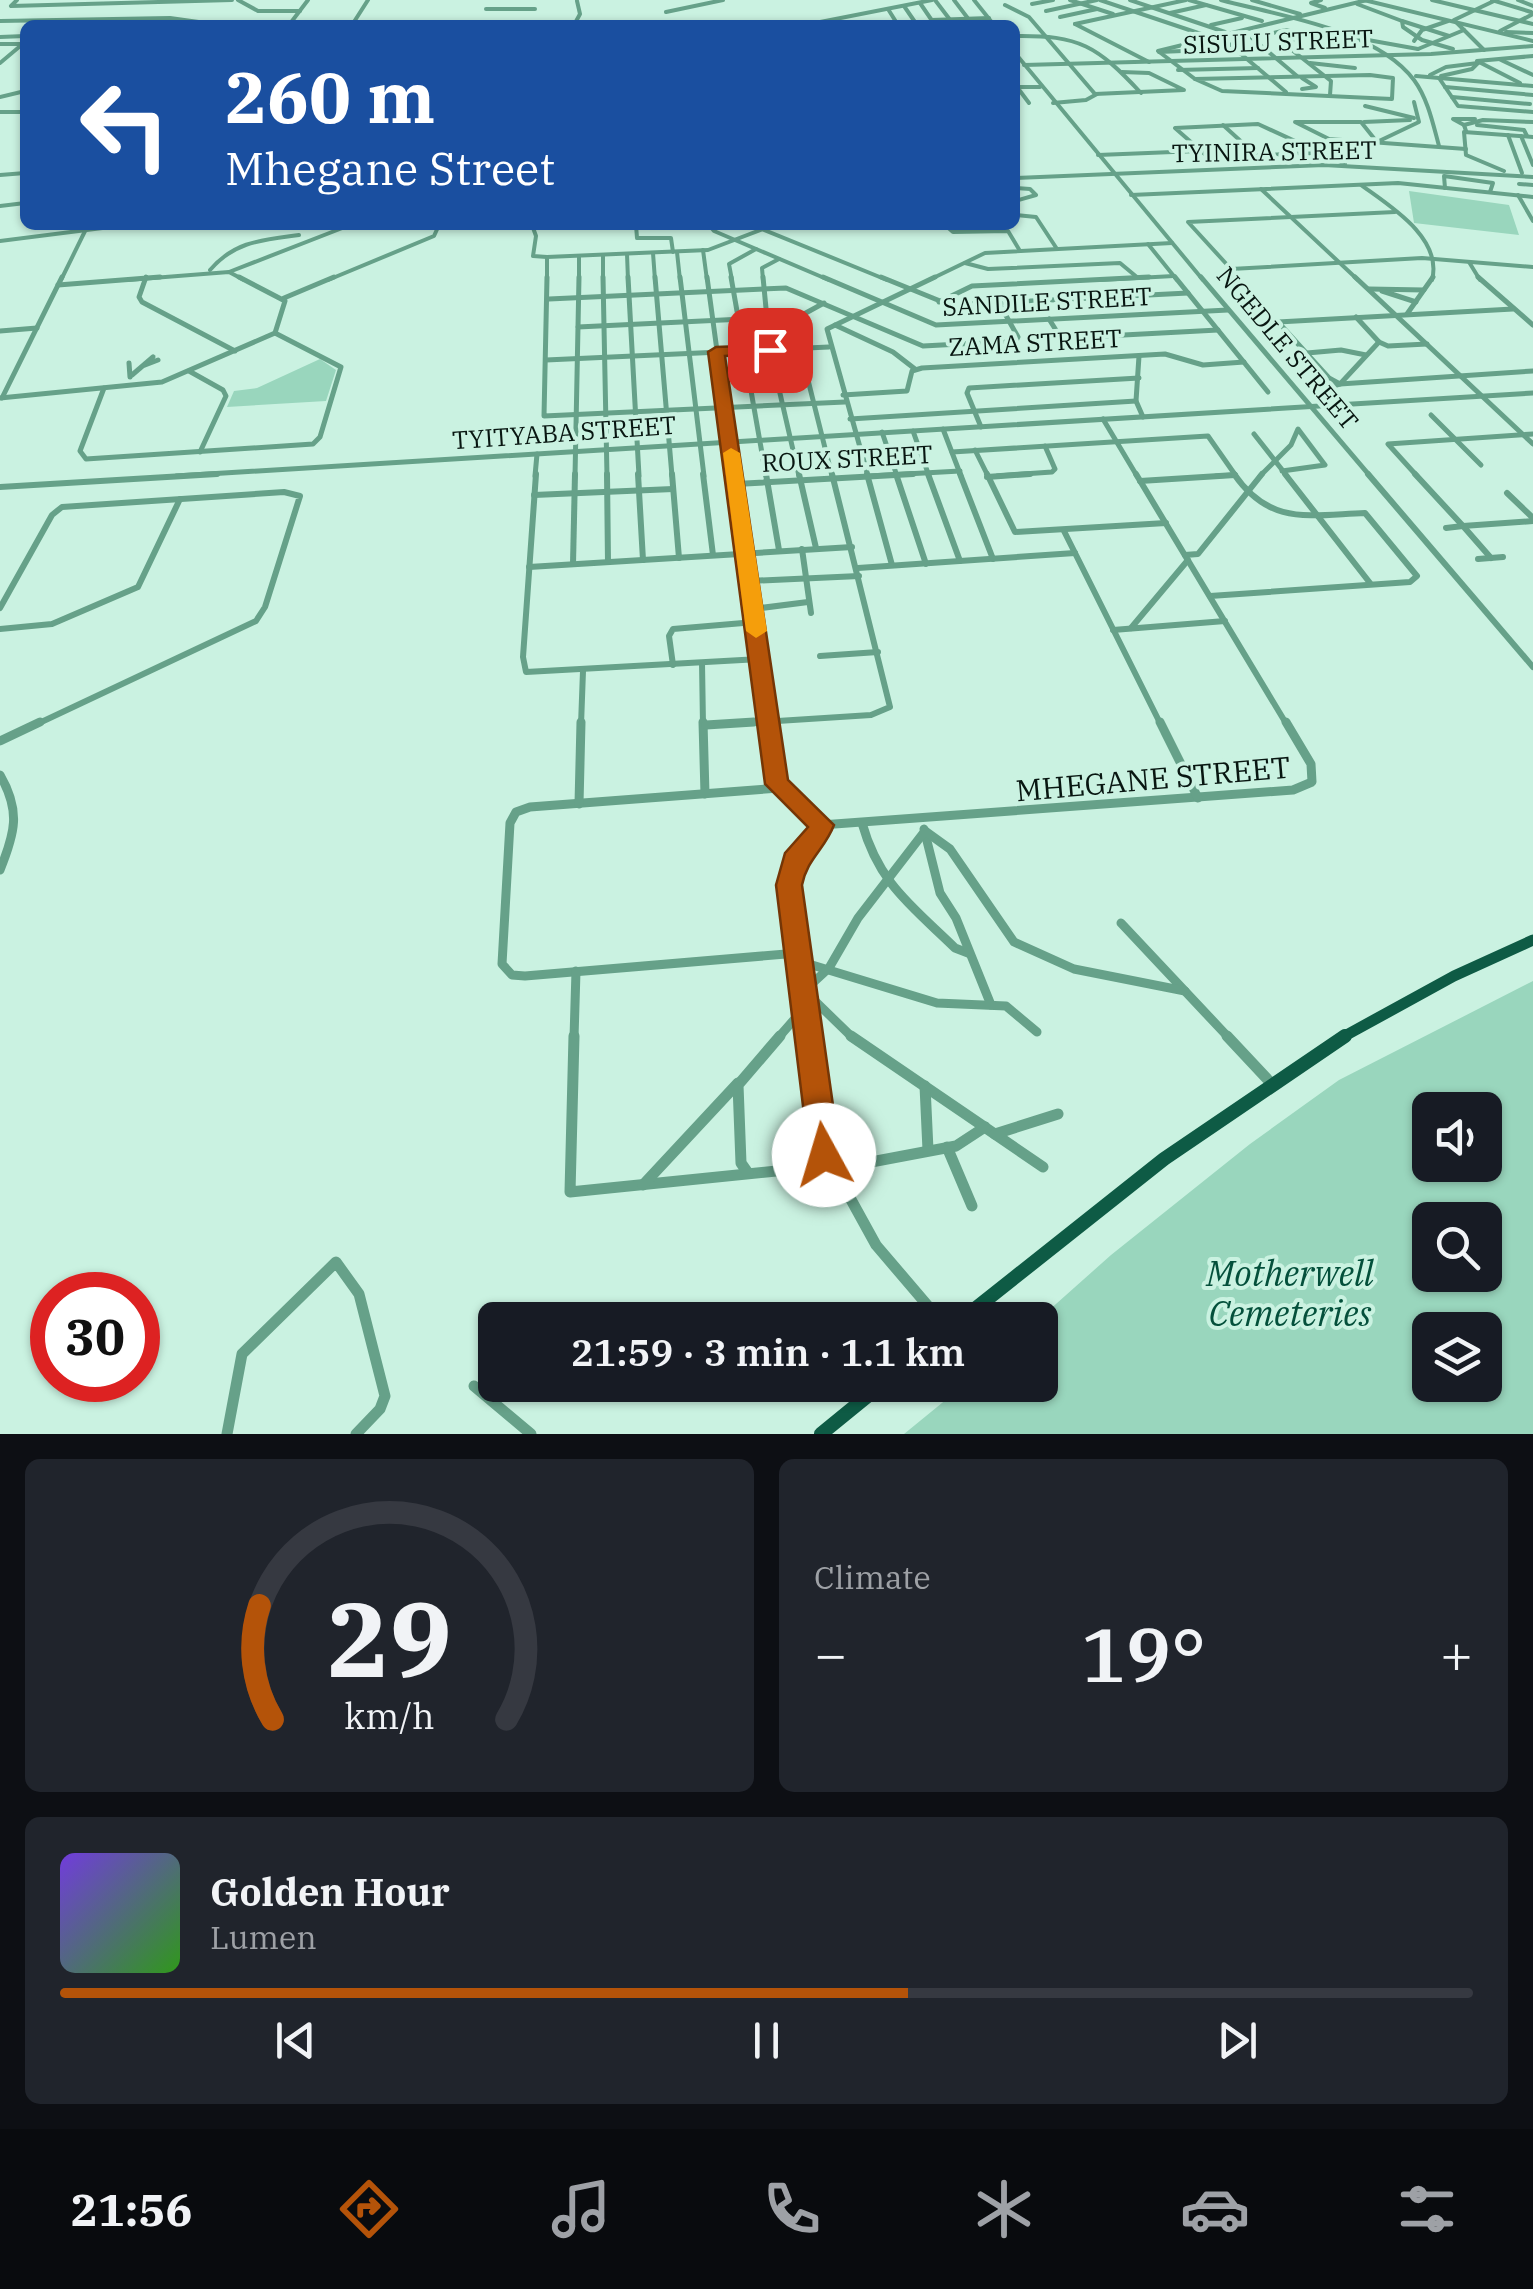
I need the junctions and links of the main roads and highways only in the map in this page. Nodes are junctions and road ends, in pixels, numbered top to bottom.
1 (1533, 940) edge
2 (983, 1302) edge
3 (860, 1402) edge
4 (821, 1434) edge

1 - 2 main road
3 - 4 main road

